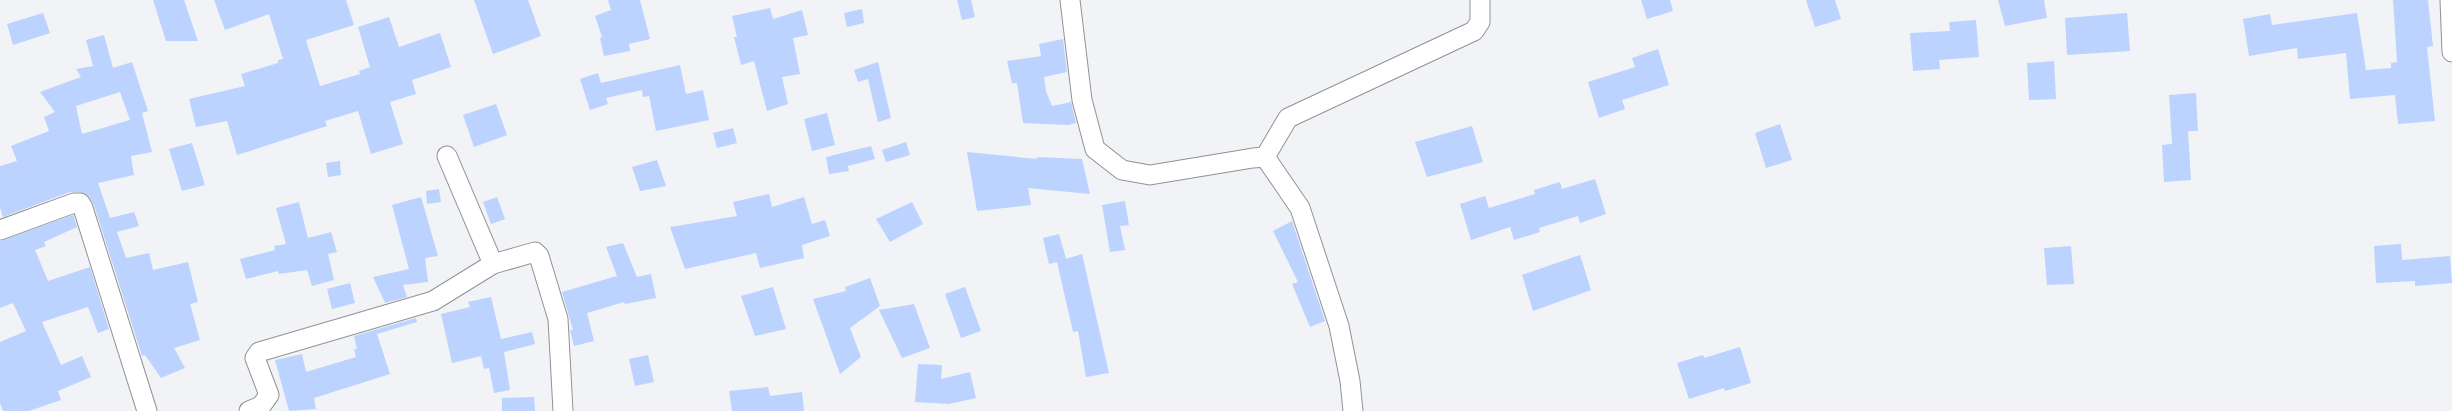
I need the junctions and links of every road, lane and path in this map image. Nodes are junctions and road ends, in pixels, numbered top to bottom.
1 (1070, 0) edge
2 (1480, 0) edge
3 (2450, 0) edge
4 (2452, 52) edge
5 (447, 156) dead end
6 (1265, 157) junction
7 (0, 230) edge
8 (493, 264) junction
9 (147, 411) edge
10 (249, 411) edge
11 (563, 411) edge
12 (1352, 411) edge

1 - 6 street
2 - 6 street
3 - 4 street
5 - 8 street
6 - 12 street
7 - 9 street
8 - 10 street
8 - 11 street

